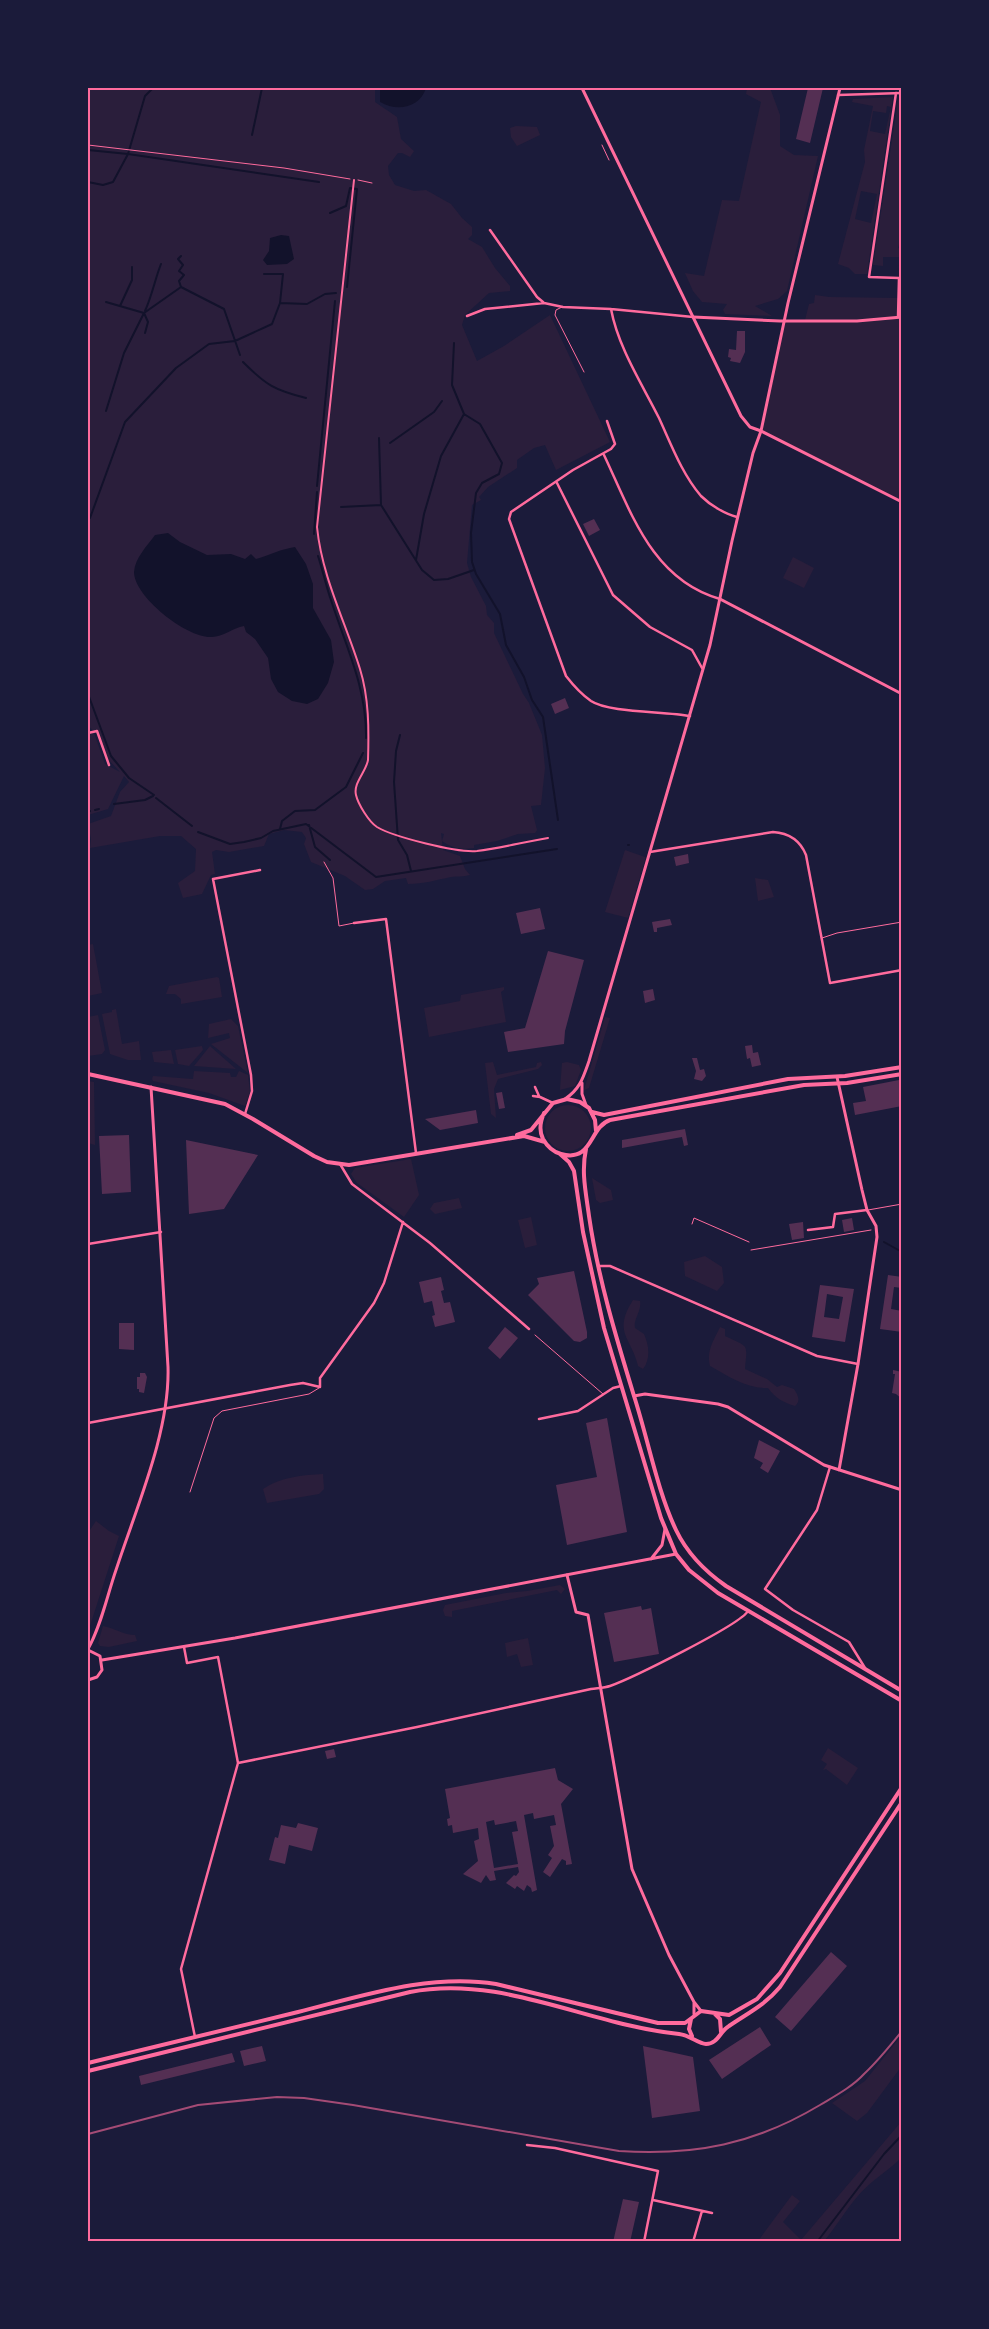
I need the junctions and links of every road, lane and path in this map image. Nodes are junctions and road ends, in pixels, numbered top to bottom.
1 (582, 88) edge
2 (840, 88) edge
3 (902, 93) edge
4 (896, 94) junction
5 (838, 96) junction
6 (602, 145) dead end
7 (88, 146) edge
8 (608, 160) dead end
9 (354, 180) junction
10 (372, 183) dead end
11 (490, 230) dead end
12 (544, 303) junction
13 (562, 307) junction
14 (611, 309) junction
15 (467, 316) dead end
16 (900, 317) edge
17 (693, 318) junction
18 (785, 321) junction
19 (584, 372) dead end
20 (607, 421) dead end
21 (761, 431) junction
22 (604, 455) junction
23 (557, 483) junction
24 (902, 502) edge
25 (737, 517) junction
26 (720, 599) junction
27 (703, 670) junction
28 (902, 694) edge
29 (690, 716) junction
30 (88, 733) edge
31 (109, 764) dead end
32 (548, 838) dead end
33 (650, 852) junction
34 (324, 862) dead end
35 (260, 870) dead end
36 (902, 922) edge
37 (354, 924) joint
38 (822, 938) junction
39 (902, 970) edge
40 (902, 1066) edge
41 (88, 1074) edge
42 (902, 1074) edge
43 (837, 1077) junction
44 (582, 1082) junction
45 (838, 1083) junction
46 (151, 1087) junction
47 (535, 1087) dead end
48 (533, 1096) dead end
49 (540, 1097) junction
50 (564, 1099) junction
51 (553, 1103) junction
52 (586, 1105) junction
53 (592, 1112) junction
54 (544, 1113) junction
55 (246, 1114) junction
56 (596, 1133) junction
57 (508, 1138) junction
58 (545, 1142) junction
59 (586, 1148) junction
60 (416, 1153) junction
61 (560, 1154) junction
62 (340, 1164) junction
63 (902, 1204) edge
64 (867, 1210) junction
65 (403, 1222) junction
66 (692, 1224) dead end
67 (808, 1230) dead end
68 (874, 1230) dead end
69 (160, 1232) junction
70 (749, 1242) dead end
71 (88, 1244) edge
72 (751, 1250) dead end
73 (598, 1266) junction
74 (529, 1329) dead end
75 (535, 1335) dead end
76 (858, 1364) junction
77 (621, 1386) junction
78 (320, 1387) junction
79 (603, 1394) junction
80 (634, 1396) junction
81 (165, 1409) junction
82 (539, 1419) dead end
83 (88, 1423) edge
84 (830, 1467) junction
85 (839, 1470) junction
86 (902, 1490) edge
87 (190, 1492) dead end
88 (665, 1528) junction
89 (686, 1548) junction
90 (676, 1554) junction
91 (651, 1559) junction
92 (567, 1575) junction
93 (748, 1610) junction
94 (184, 1647) junction
95 (88, 1650) edge
96 (102, 1660) junction
97 (867, 1671) junction
98 (88, 1680) edge
99 (600, 1688) junction
100 (902, 1691) edge
101 (902, 1701) edge
102 (238, 1763) junction
103 (902, 1787) edge
104 (902, 1802) edge
105 (811, 1926) junction
106 (816, 1933) junction
107 (483, 1982) junction
108 (477, 1988) junction
109 (694, 2002) junction
110 (701, 2011) junction
111 (713, 2012) junction
112 (693, 2016) junction
113 (721, 2034) junction
114 (692, 2036) junction
115 (195, 2037) junction
116 (88, 2063) edge
117 (88, 2072) edge
118 (528, 2145) dead end
119 (654, 2200) junction
120 (702, 2211) junction
121 (712, 2213) dead end
122 (644, 2242) edge
123 (693, 2242) edge

1 - 17 main road
2 - 5 main road
3 - 4 street
4 - 5 street
4 - 16 street
5 - 18 main road
6 - 8 path
7 - 9 path
9 - 10 path
9 - 32 street
11 - 12 street
12 - 13 street
12 - 15 street
13 - 14 street
13 - 19 lane
14 - 17 street
14 - 25 street
16 - 18 main road
17 - 18 main road
17 - 21 main road
18 - 21 main road
20 - 22 street
21 - 24 main road
21 - 25 main road
22 - 23 street
22 - 26 street
23 - 27 street
23 - 29 street
25 - 26 main road
26 - 27 main road
26 - 28 main road
27 - 29 main road
29 - 33 main road
30 - 31 street
33 - 38 street
33 - 44 main road
34 - 37 lane
35 - 55 street
36 - 38 lane
37 - 60 street
38 - 39 street
40 - 43 main road
41 - 46 main road
42 - 45 main road
43 - 45 main road
43 - 53 main road
44 - 50 main road
44 - 52 main road
45 - 56 main road
45 - 64 main road
46 - 55 main road
46 - 69 main road
47 - 49 street
48 - 49 street
49 - 51 street
50 - 51 main road
50 - 52 main road
51 - 54 main road
52 - 53 main road
53 - 56 main road
54 - 57 main road
54 - 58 main road
55 - 62 main road
56 - 59 main road
57 - 58 main road
57 - 60 main road
58 - 61 main road
59 - 61 main road
59 - 73 main road
60 - 62 main road
61 - 77 main road
62 - 65 street
63 - 64 lane
64 - 67 street
64 - 76 main road
65 - 74 street
65 - 78 street
66 - 70 lane
68 - 72 path
69 - 71 street
69 - 81 main road
73 - 76 street
73 - 80 main road
75 - 79 lane
76 - 85 main road
77 - 79 street
77 - 88 main road
78 - 81 street
78 - 87 lane
79 - 82 street
80 - 84 main road
80 - 89 main road
81 - 83 street
81 - 95 main road
84 - 85 main road
84 - 97 street
85 - 86 main road
88 - 90 main road
88 - 91 main road
89 - 90 main road
89 - 97 main road
90 - 91 main road
90 - 93 main road
91 - 92 main road
92 - 94 main road
92 - 99 main road
93 - 99 street
93 - 101 main road
94 - 96 main road
94 - 102 street
95 - 96 main road
96 - 98 main road
97 - 100 main road
99 - 102 street
99 - 109 main road
102 - 115 street
103 - 105 main road
104 - 106 main road
105 - 106 main road
105 - 111 main road
106 - 113 main road
107 - 108 street
107 - 112 main road
107 - 115 main road
108 - 114 main road
108 - 117 main road
109 - 110 main road
109 - 112 main road
110 - 111 main road
110 - 112 main road
111 - 113 main road
112 - 114 main road
113 - 114 main road
115 - 116 main road
118 - 119 street
119 - 120 street
119 - 122 street
120 - 121 street
120 - 123 street

